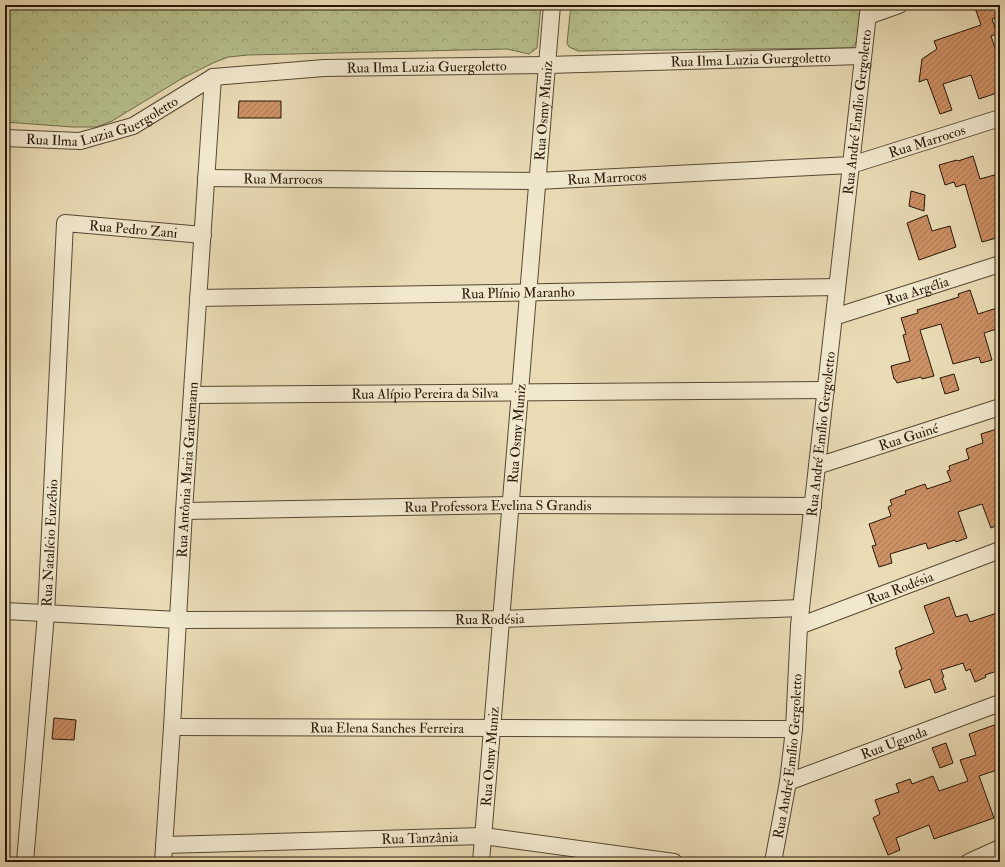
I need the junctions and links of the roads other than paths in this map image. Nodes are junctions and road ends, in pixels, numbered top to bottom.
1 (552, 5) edge
2 (899, 5) edge
3 (868, 10) edge
4 (863, 56) junction
5 (547, 65) junction
6 (213, 77) junction
7 (1000, 118) edge
8 (5, 138) edge
9 (851, 165) junction
10 (206, 178) junction
11 (537, 181) junction
12 (65, 224) joint
13 (203, 235) junction
14 (1000, 264) edge
15 (837, 287) junction
16 (528, 292) junction
17 (198, 298) junction
18 (834, 317) junction
19 (826, 390) junction
20 (520, 393) junction
21 (192, 395) junction
22 (1000, 407) edge
23 (817, 466) junction
24 (510, 505) junction
25 (813, 506) junction
26 (184, 511) junction
27 (1000, 550) edge
28 (801, 608) junction
29 (5, 611) edge
30 (46, 614) junction
31 (501, 619) junction
32 (178, 620) junction
33 (799, 626) junction
34 (1000, 703) edge
35 (172, 727) junction
36 (492, 727) junction
37 (794, 729) junction
38 (788, 782) junction
39 (483, 836) junction
40 (164, 845) junction
41 (1000, 848) edge
42 (25, 862) edge
43 (163, 862) edge
44 (481, 862) edge
45 (674, 862) edge
46 (773, 862) edge
47 (969, 862) edge

1 - 5 street, Rua Osmy Muniz
2 - 3 street
3 - 4 street, Rua André Emílio Gergoletto
4 - 5 street, Rua Ilma Luzia Guergoletto
4 - 9 street, Rua André Emílio Gergoletto
5 - 6 street, Rua Ilma Luzia Guergoletto
5 - 11 street, Rua Osmy Muniz
6 - 8 street, Rua Ilma Luzia Guergoletto
6 - 10 street, Rua Antônia Maria Gardemann
7 - 9 street, Rua Marrocos
9 - 11 street, Rua Marrocos
9 - 15 street, Rua André Emílio Gergoletto
10 - 11 street, Rua Marrocos
10 - 13 street, Rua Antônia Maria Gardemann
11 - 16 street, Rua Osmy Muniz
12 - 13 street, Rua Pedro Zani
12 - 30 street, Rua Natalício Euzébio
13 - 17 street, Rua Antônia Maria Gardemann
14 - 18 street, Rua Argélia
15 - 16 street, Rua Plínio Maranho
15 - 18 street, Rua André Emílio Gergoletto
16 - 17 street, Rua Plínio Maranho
16 - 20 street, Rua Osmy Muniz
17 - 21 street, Rua Antônia Maria Gardemann
18 - 19 street, Rua André Emílio Gergoletto
19 - 20 street, Rua Alípio Pereira da Silva
19 - 23 street, Rua André Emílio Gergoletto
20 - 21 street, Rua Alípio Pereira da Silva
20 - 24 street, Rua Osmy Muniz
21 - 26 street, Rua Antônia Maria Gardemann
22 - 23 street, Rua Guiné
23 - 25 street, Rua André Emílio Gergoletto
24 - 25 street, Rua Professora Evelina S Grandis
24 - 26 street, Rua Professora Evelina S Grandis
24 - 31 street, Rua Osmy Muniz
25 - 28 street, Rua André Emílio Gergoletto
26 - 32 street, Rua Antônia Maria Gardemann
27 - 33 street, Rua Rodésia
28 - 31 street, Rua Rodésia
28 - 33 street, Rua André Emílio Gergoletto
29 - 30 street, Rua Rodésia
30 - 32 street, Rua Rodésia
30 - 42 street, Rua Natalício Euzébio
31 - 32 street, Rua Rodésia
31 - 36 street, Rua Osmy Muniz
32 - 35 street, Rua Antônia Maria Gardemann
33 - 37 street, Rua André Emílio Gergoletto
34 - 38 street, Rua Uganda
35 - 36 street, Rua Elena Sanches Ferreira
35 - 40 street, Rua Antônia Maria Gardemann
36 - 37 street, Rua Elena Sanches Ferreira
36 - 39 street, Rua Osmy Muniz
37 - 38 street, Rua André Emílio Gergoletto
38 - 46 street, Rua André Emílio Gergoletto
39 - 40 street, Rua Tanzânia
39 - 44 street, Rua Osmy Muniz
39 - 45 street, Rua Tanzânia
40 - 43 street, Rua Antônia Maria Gardemann
41 - 47 street

